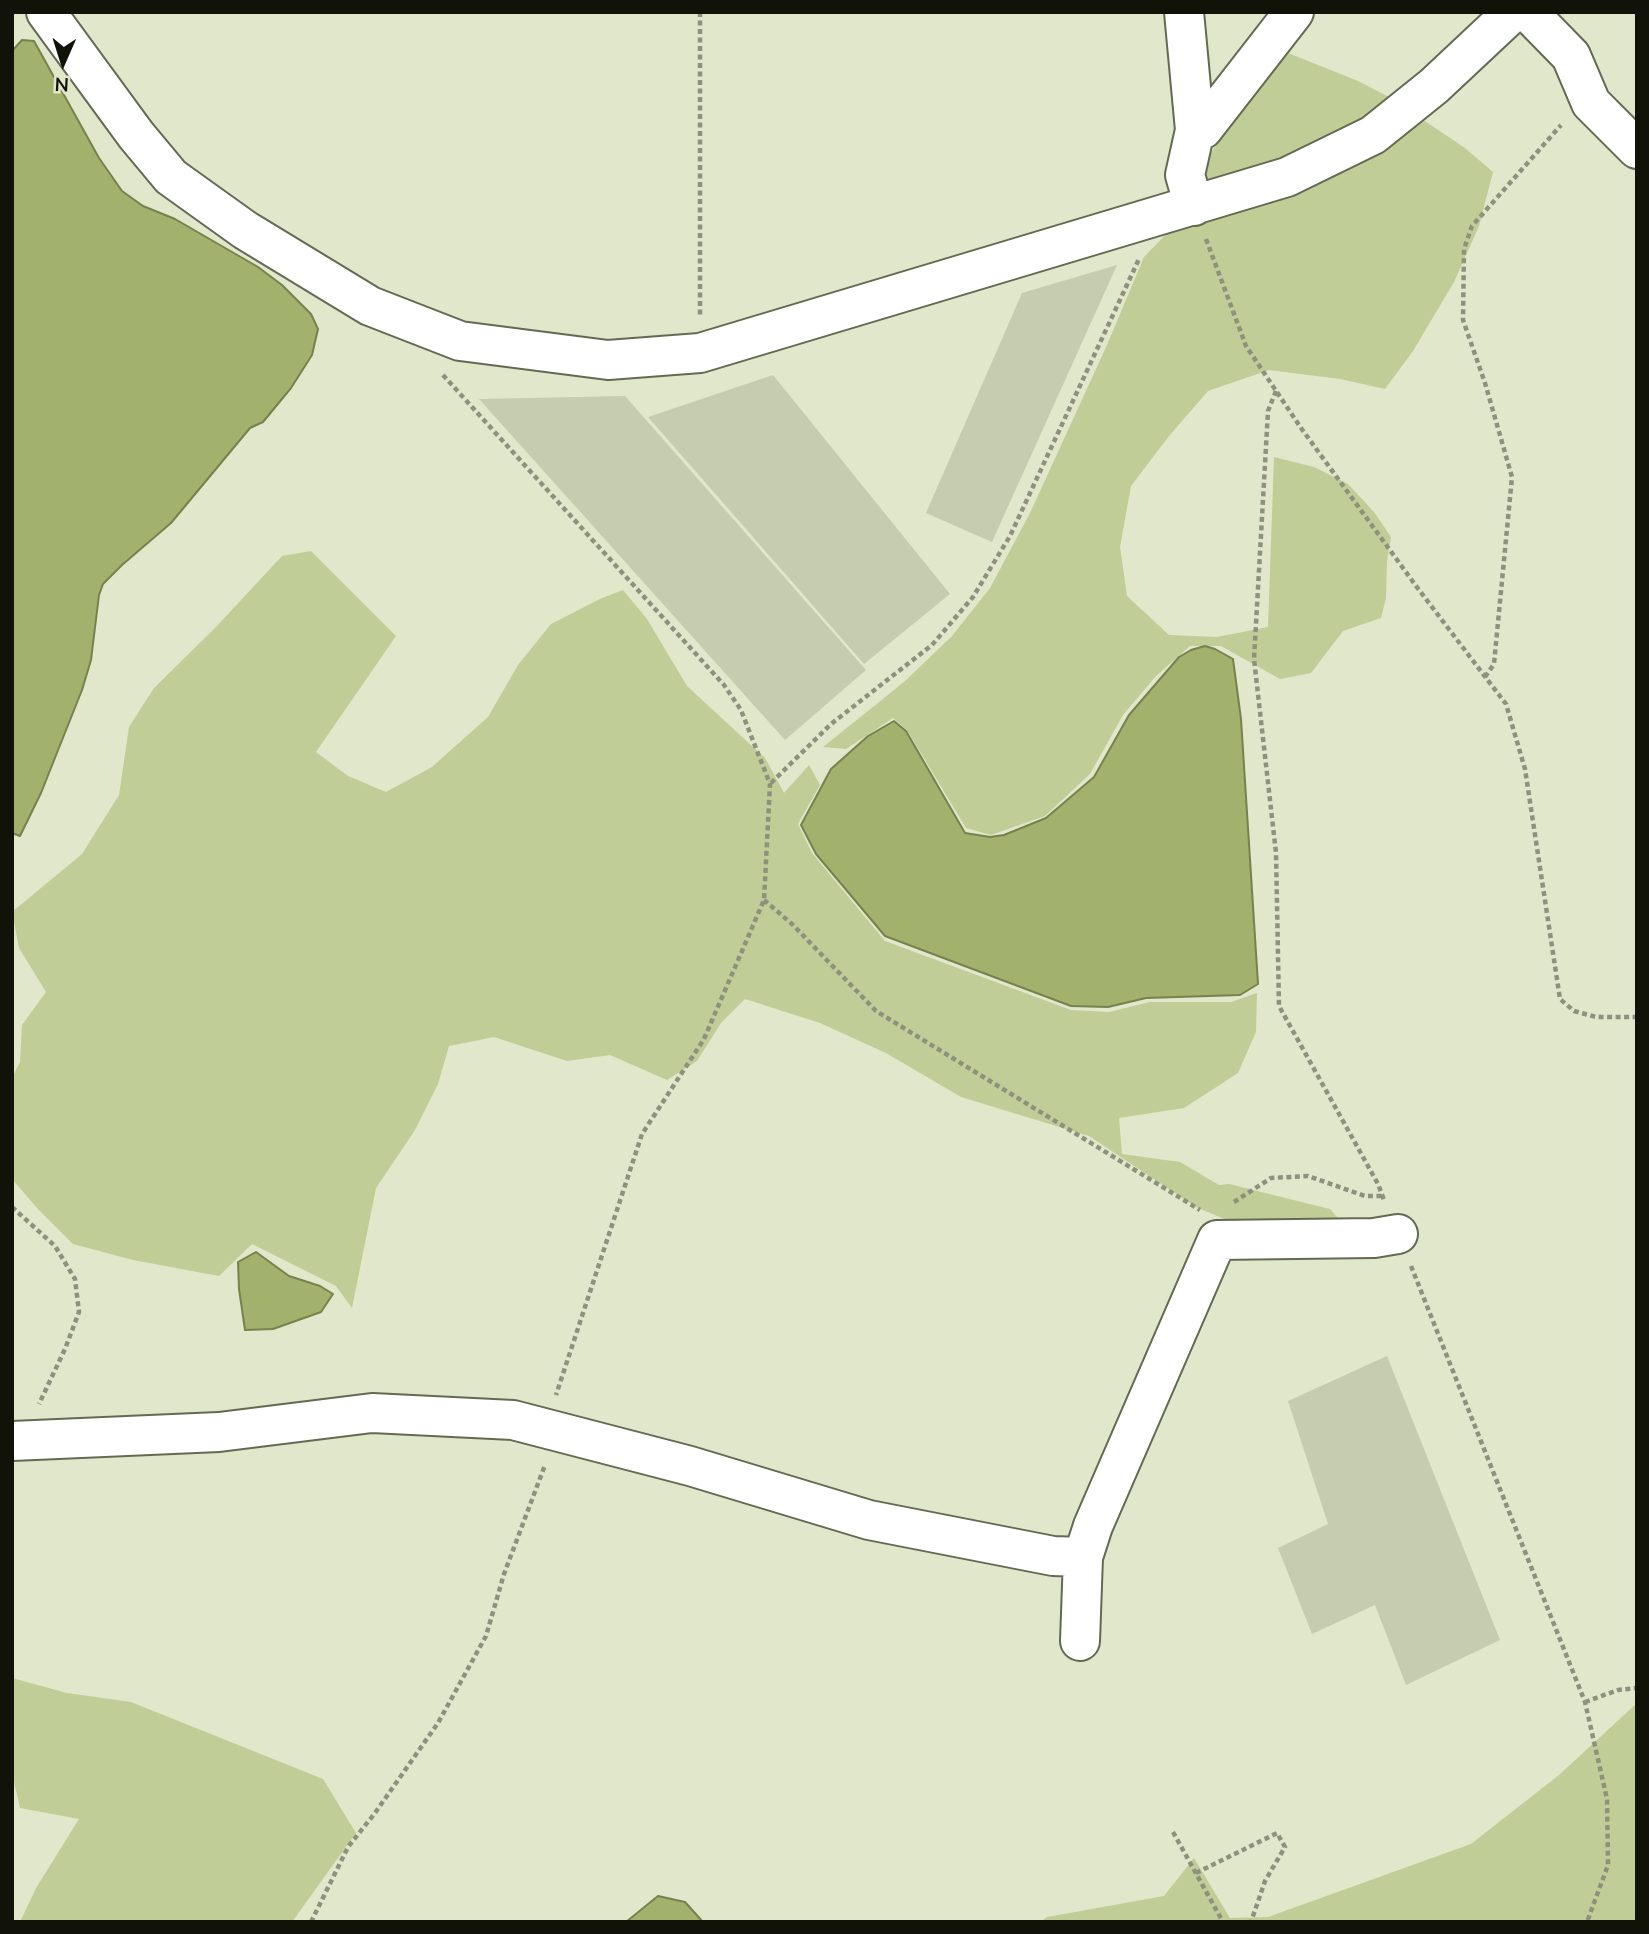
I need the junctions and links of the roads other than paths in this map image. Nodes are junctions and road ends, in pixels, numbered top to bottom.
1 (47, 12) edge
2 (1184, 12) edge
3 (1294, 12) edge
4 (1513, 12) edge
5 (1528, 12) edge
6 (1195, 130) junction
7 (1637, 149) edge
8 (1194, 206) junction
9 (1398, 1234) road end
10 (22, 1441) edge
11 (1083, 1557) junction
12 (1080, 1641) dead end

1 - 8 street
2 - 6 street
3 - 6 street
4 - 8 street
5 - 7 street
6 - 8 street
9 - 11 street
10 - 11 street
11 - 12 street

